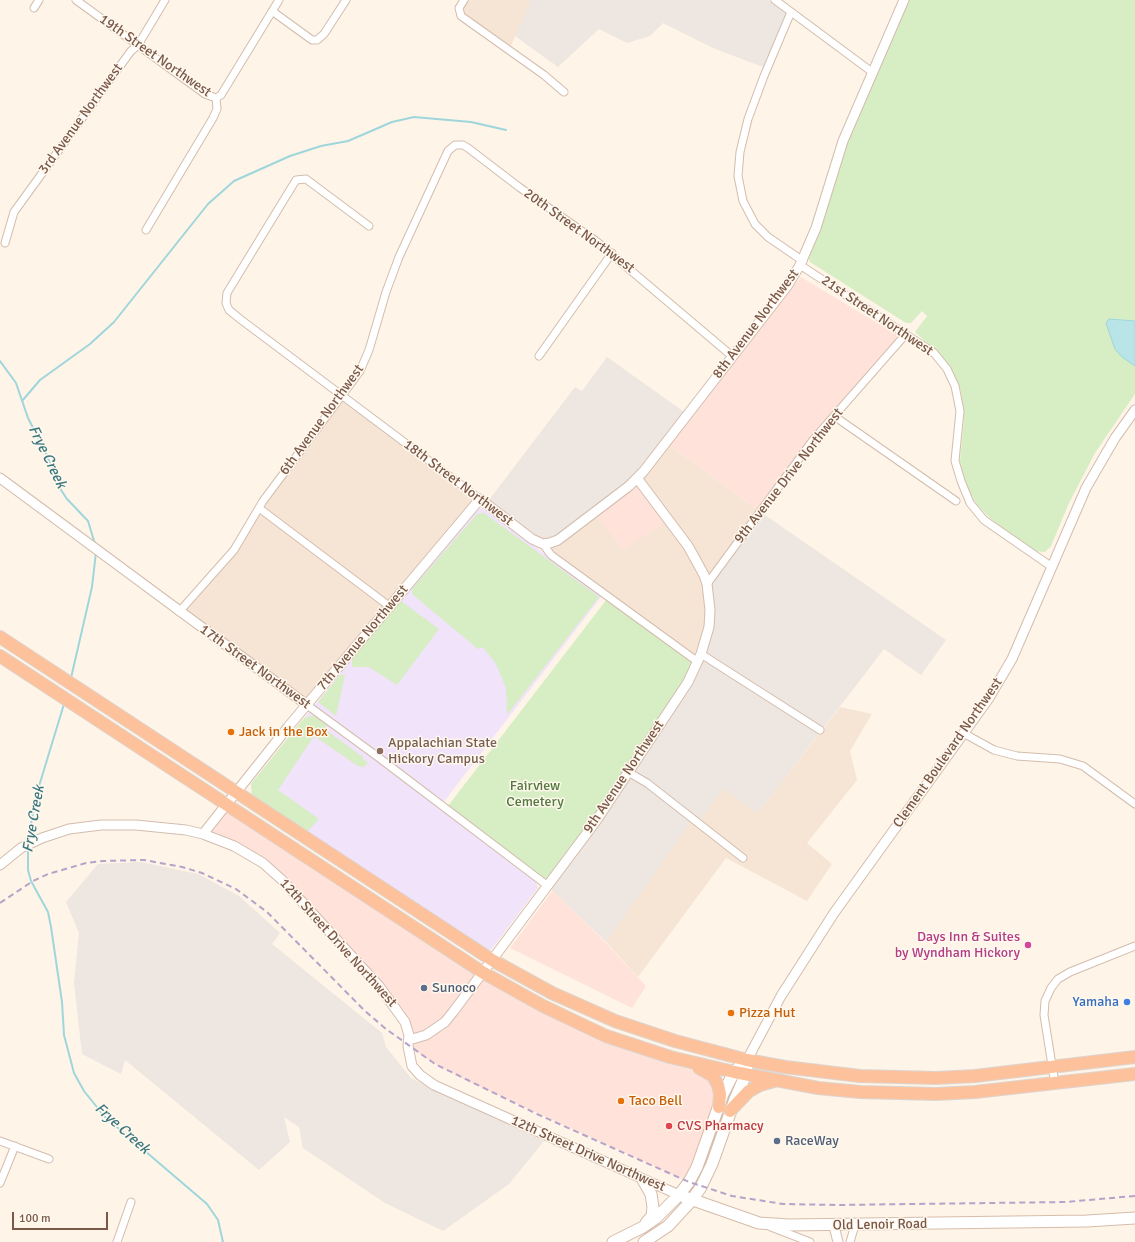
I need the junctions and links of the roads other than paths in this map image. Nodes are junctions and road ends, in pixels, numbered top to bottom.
1 (39, 0) edge
2 (76, 0) edge
3 (165, 0) edge
4 (279, 0) edge
5 (346, 0) edge
6 (464, 0) edge
7 (775, 0) edge
8 (904, 0) edge
9 (34, 8) dead end
10 (272, 11) junction
11 (791, 12) junction
12 (138, 45) junction
13 (872, 72) junction
14 (564, 92) dead end
15 (216, 98) junction
16 (458, 144) joint
17 (370, 226) dead end
18 (146, 230) dead end
19 (5, 243) dead end
20 (612, 253) junction
21 (802, 263) junction
22 (906, 334) junction
23 (539, 356) dead end
24 (732, 356) junction
25 (343, 396) junction
26 (1135, 410) edge
27 (834, 416) junction
28 (0, 478) edge
29 (637, 478) junction
30 (480, 499) junction
31 (956, 501) dead end
32 (259, 508) junction
33 (543, 544) junction
34 (1052, 567) junction
35 (707, 584) junction
36 (390, 606) junction
37 (180, 612) junction
38 (0, 637) edge
39 (0, 656) edge
40 (699, 658) junction
41 (307, 705) junction
42 (820, 730) dead end
43 (965, 734) junction
44 (628, 772) junction
45 (235, 792) junction
46 (1135, 804) edge
47 (225, 805) junction
48 (203, 834) junction
49 (743, 858) dead end
50 (0, 865) edge
51 (548, 886) junction
52 (1135, 946) edge
53 (492, 960) junction
54 (482, 972) junction
55 (409, 1040) junction
56 (1135, 1057) edge
57 (679, 1059) junction
58 (747, 1060) junction
59 (1052, 1068) junction
60 (734, 1072) junction
61 (746, 1074) junction
62 (1135, 1074) edge
63 (774, 1080) junction
64 (1055, 1084) junction
65 (724, 1109) junction
66 (711, 1128) junction
67 (724, 1129) junction
68 (0, 1141) edge
69 (15, 1146) junction
70 (49, 1160) dead end
71 (643, 1180) junction
72 (0, 1183) edge
73 (679, 1195) junction
74 (692, 1200) junction
75 (131, 1202) dead end
76 (1135, 1218) edge
77 (759, 1223) junction
78 (855, 1225) junction
79 (834, 1226) junction
80 (643, 1228) junction
81 (117, 1242) edge
82 (613, 1242) edge
83 (644, 1242) edge
84 (810, 1242) edge
85 (838, 1242) edge
86 (850, 1242) edge

1 - 9 street
2 - 12 street, 19th Street Northwest
3 - 12 street, 3rd Avenue Northwest
4 - 10 street
5 - 10 street
6 - 14 street
7 - 11 street
8 - 13 street, 8th Avenue Northwest
10 - 15 street
11 - 13 street
11 - 21 street, 21st Street Northwest
12 - 15 street, 19th Street Northwest
12 - 19 street, 3rd Avenue Northwest
13 - 21 street, 8th Avenue Northwest
15 - 18 street
16 - 20 street, 20th Street Northwest
16 - 25 street, 6th Avenue Northwest
17 - 25 street, 18th Street Northwest
20 - 23 street
20 - 24 street, 20th Street Northwest
21 - 22 street, 21st Street Northwest
21 - 24 street, 8th Avenue Northwest
22 - 27 street, 9th Avenue Drive Northwest
22 - 34 street, 21st Street Northwest
24 - 29 street, 8th Avenue Northwest
25 - 30 street, 18th Street Northwest
25 - 32 street, 6th Avenue Northwest
26 - 34 street, Clement Boulevard Northwest
27 - 31 street
27 - 35 street, 9th Avenue Drive Northwest
28 - 37 street, 17th Street Northwest
29 - 33 street, 8th Avenue Northwest
29 - 35 street, 9th Avenue Northwest
30 - 33 street, 18th Street Northwest
30 - 36 street, 7th Avenue Northwest
32 - 36 street
32 - 37 street, 6th Avenue Northwest
33 - 40 street, 18th Street Northwest
34 - 43 street, Clement Boulevard Northwest
35 - 40 street, 9th Avenue Northwest
36 - 41 street, 7th Avenue Northwest
37 - 41 street, 17th Street Northwest
38 - 45 highway
39 - 47 highway
40 - 42 street, 18th Street Northwest
40 - 44 street, 9th Avenue Northwest
41 - 45 street, 7th Avenue Northwest
41 - 51 street, 17th Street Northwest
43 - 46 street
43 - 58 street, Clement Boulevard Northwest
44 - 49 street
44 - 51 street, 9th Avenue Northwest
45 - 47 street, 7th Avenue Northwest
45 - 53 highway
47 - 48 street, 7th Avenue Northwest
47 - 54 highway
48 - 50 street, 12th Street Drive Northwest
48 - 55 street, 12th Street Drive Northwest
51 - 53 street, 9th Avenue Northwest
52 - 59 street
53 - 54 street, 9th Avenue Northwest
53 - 58 highway
54 - 55 street, 9th Avenue Northwest
54 - 57 highway
55 - 71 street, 12th Street Drive Northwest
56 - 59 highway
57 - 60 highway
57 - 65 highway
58 - 59 highway
58 - 60 main road, Clement Boulevard Northwest
58 - 61 main road, Clement Boulevard Northwest
59 - 64 street
60 - 61 highway
60 - 65 main road, Clement Boulevard Northwest
61 - 63 highway
61 - 65 main road, Clement Boulevard Northwest
62 - 64 highway
63 - 64 highway
63 - 65 highway
65 - 66 main road, Clement Boulevard Northwest
65 - 67 main road, Clement Boulevard Northwest
66 - 67 street
66 - 73 main road, Clement Boulevard Northwest
67 - 74 main road, Clement Boulevard Northwest
68 - 69 street
69 - 70 street
69 - 72 street
71 - 73 street, 12th Street Drive Northwest
71 - 80 main road
73 - 74 main road, 12th Street Drive Northwest
73 - 80 main road
74 - 77 main road, Old Lenoir Road
74 - 83 main road
75 - 81 street
76 - 78 main road, Old Lenoir Road
77 - 79 main road, Old Lenoir Road
77 - 84 street
78 - 79 main road, Old Lenoir Road
78 - 86 street
79 - 85 street
80 - 82 main road

